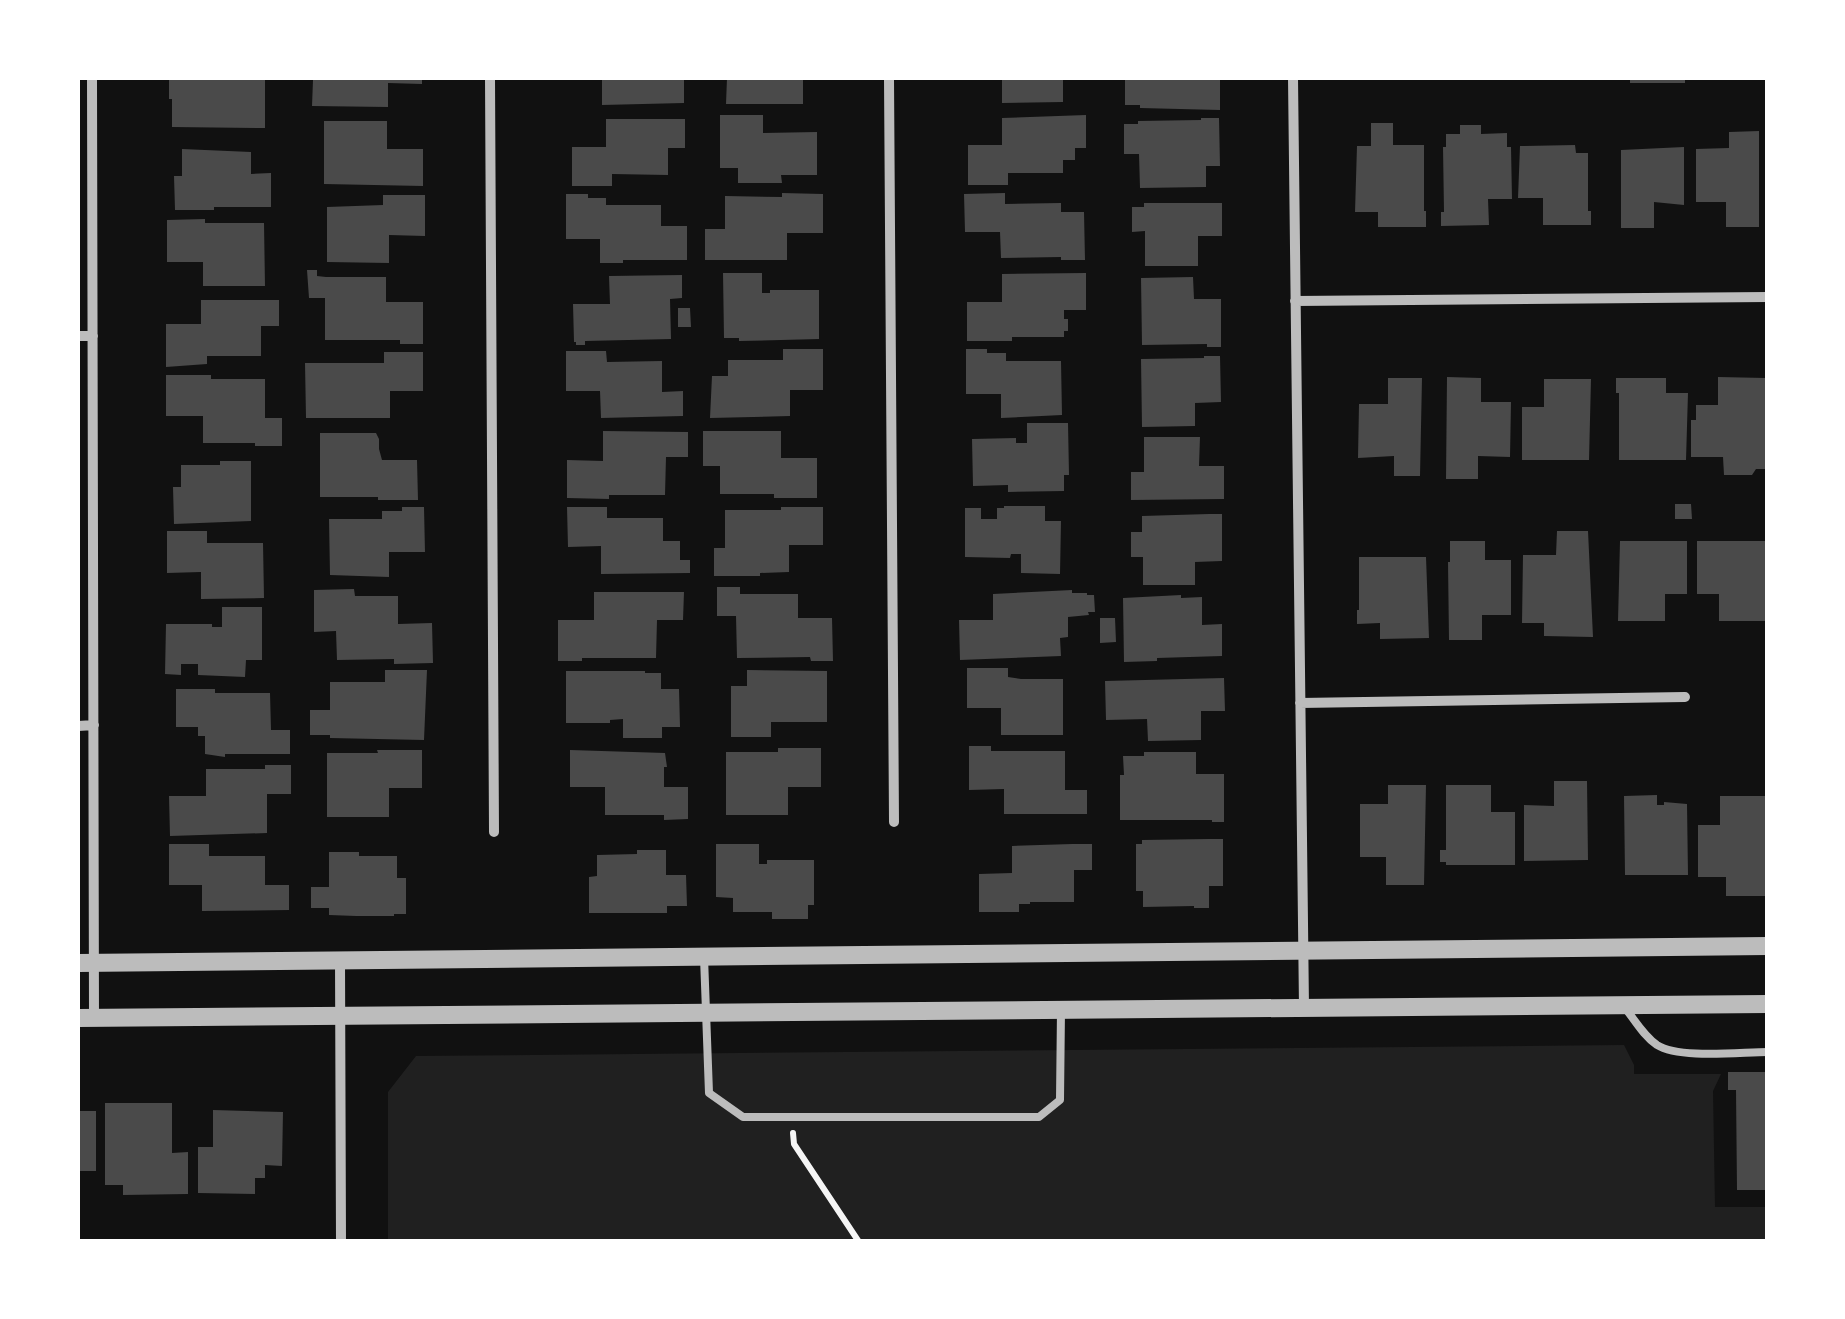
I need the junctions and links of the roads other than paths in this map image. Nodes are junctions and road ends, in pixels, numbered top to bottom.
1 (92, 78) edge
2 (490, 78) edge
3 (889, 78) edge
4 (1293, 78) edge
5 (1768, 297) edge
6 (1296, 301) junction
7 (78, 336) edge
8 (93, 336) junction
9 (1685, 697) dead end
10 (1300, 703) junction
11 (78, 726) edge
12 (94, 726) junction
13 (894, 822) dead end
14 (494, 832) dead end
15 (1768, 946) edge
16 (1302, 951) junction
17 (704, 957) junction
18 (340, 960) junction
19 (86, 963) edge
20 (1768, 1004) edge
21 (1624, 1005) junction
22 (1304, 1008) junction
23 (1061, 1010) junction
24 (706, 1012) junction
25 (340, 1016) junction
26 (86, 1018) edge
27 (1768, 1052) edge
28 (342, 1242) edge

1 - 8 street
2 - 14 street
3 - 13 street
4 - 6 street
5 - 6 street
6 - 10 street
7 - 8 street
8 - 12 street
9 - 10 street
10 - 16 street
11 - 12 street
12 - 19 street
15 - 16 street
16 - 17 street
16 - 22 street
17 - 18 street
17 - 24 lane
18 - 19 street
18 - 25 street
19 - 26 street
20 - 21 street
21 - 22 street
21 - 27 lane
22 - 23 street
23 - 24 street
23 - 24 lane
24 - 25 street
25 - 26 street
25 - 28 street

